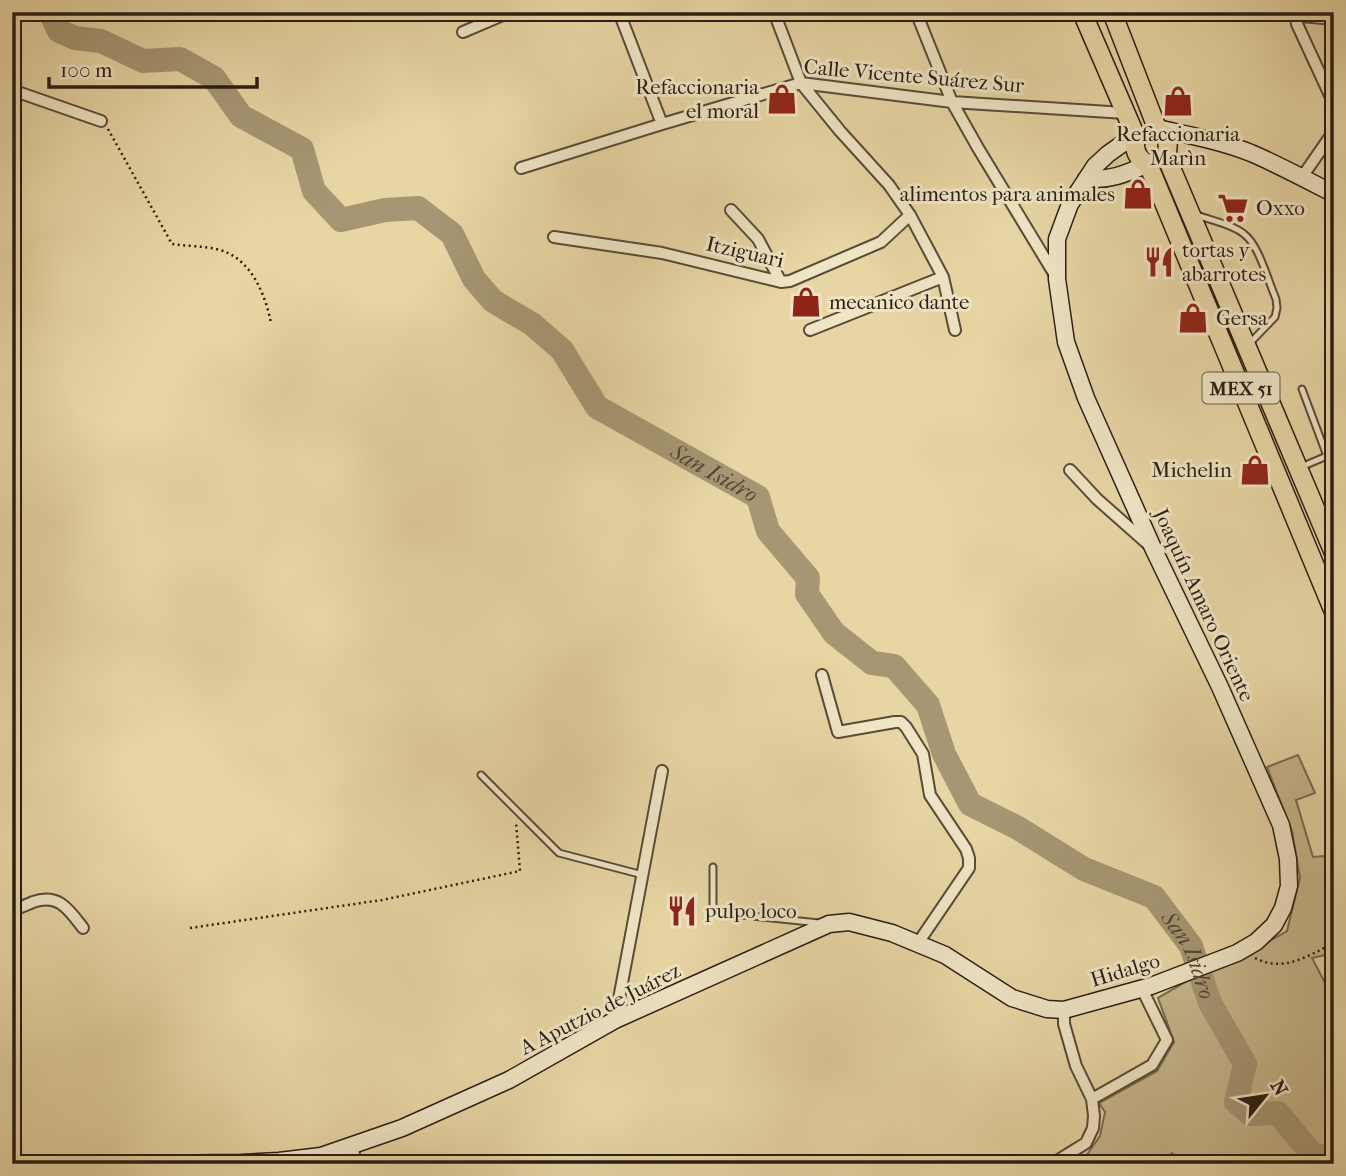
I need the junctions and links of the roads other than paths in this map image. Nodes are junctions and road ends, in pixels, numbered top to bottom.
1 (510, 12) edge
2 (619, 12) edge
3 (774, 12) edge
4 (916, 12) edge
5 (1082, 12) edge
6 (1112, 12) edge
7 (1334, 19) edge
8 (463, 32) dead end
9 (801, 83) junction
10 (12, 90) edge
11 (952, 102) junction
12 (1334, 104) edge
13 (1125, 113) junction
14 (101, 121) road end
15 (662, 124) junction
16 (1157, 128) junction
17 (1334, 131) edge
18 (1194, 136) junction
19 (1136, 138) junction
20 (1167, 156) junction
21 (1148, 164) junction
22 (521, 168) dead end
23 (1302, 177) junction
24 (1086, 179) junction
25 (1334, 194) edge
26 (731, 210) dead end
27 (1192, 214) junction
28 (909, 215) junction
29 (554, 237) dead end
30 (943, 277) junction
31 (1057, 279) junction
32 (781, 282) junction
33 (810, 330) dead end
34 (955, 330) dead end
35 (1247, 346) junction
36 (1302, 389) dead end
37 (1334, 453) edge
38 (1327, 456) junction
39 (1298, 468) junction
40 (1070, 470) dead end
41 (1153, 548) junction
42 (1334, 553) edge
43 (1334, 612) edge
44 (822, 675) dead end
45 (662, 771) dead end
46 (481, 775) dead end
47 (713, 867) dead end
48 (643, 875) junction
49 (12, 910) edge
50 (829, 923) junction
51 (83, 928) dead end
52 (918, 943) junction
53 (1242, 950) joint
54 (1146, 987) junction
55 (1064, 1010) junction
56 (615, 1020) junction
57 (1092, 1099) junction
58 (353, 1145) junction
59 (141, 1164) edge
60 (355, 1164) edge
61 (1052, 1164) edge

1 - 8 street
2 - 15 street
3 - 9 street
4 - 11 street
5 - 13 main road, MEX 51
6 - 16 main road, MEX 51
7 - 12 street
9 - 11 street, Calle Vicente Suárez Sur
9 - 15 street, Calle Vicente Suárez Sur
9 - 28 street
10 - 14 street
11 - 13 street, Calle Vicente Suárez Sur
11 - 31 street
13 - 19 main road, MEX 51
15 - 22 street, Calle Vicente Suárez Sur
16 - 18 street
16 - 19 main road
16 - 20 main road, MEX 51
17 - 23 street
18 - 20 street
18 - 23 street
19 - 21 main road, MEX 51
19 - 24 street, Joaquín Amaro Oriente
20 - 21 main road
20 - 27 main road, MEX 51
21 - 24 street
21 - 43 main road, MEX 51
23 - 25 street
24 - 31 street, Joaquín Amaro Oriente
26 - 32 street
27 - 35 main road, MEX 51
27 - 35 lane
28 - 30 street
28 - 32 street, Itziguari
29 - 32 street, Itziguari
30 - 33 street
30 - 34 street
31 - 41 street, Joaquín Amaro Oriente
35 - 39 main road, MEX 51
36 - 38 lane
37 - 38 lane
38 - 39 lane
39 - 42 main road, MEX 51
40 - 41 street
41 - 53 street, Joaquín Amaro Oriente
44 - 52 street
45 - 48 street
46 - 48 lane
47 - 50 lane
48 - 56 street
49 - 51 street
50 - 52 street, A Aputzio de Juárez
50 - 56 street, A Aputzio de Juárez
52 - 55 street, A Aputzio de Juárez
53 - 54 street, Hidalgo
54 - 55 street, Hidalgo
54 - 57 street
55 - 57 street
56 - 58 street, A Aputzio de Juárez
57 - 61 street
58 - 59 street, A Aputzio de Juárez
58 - 60 street

